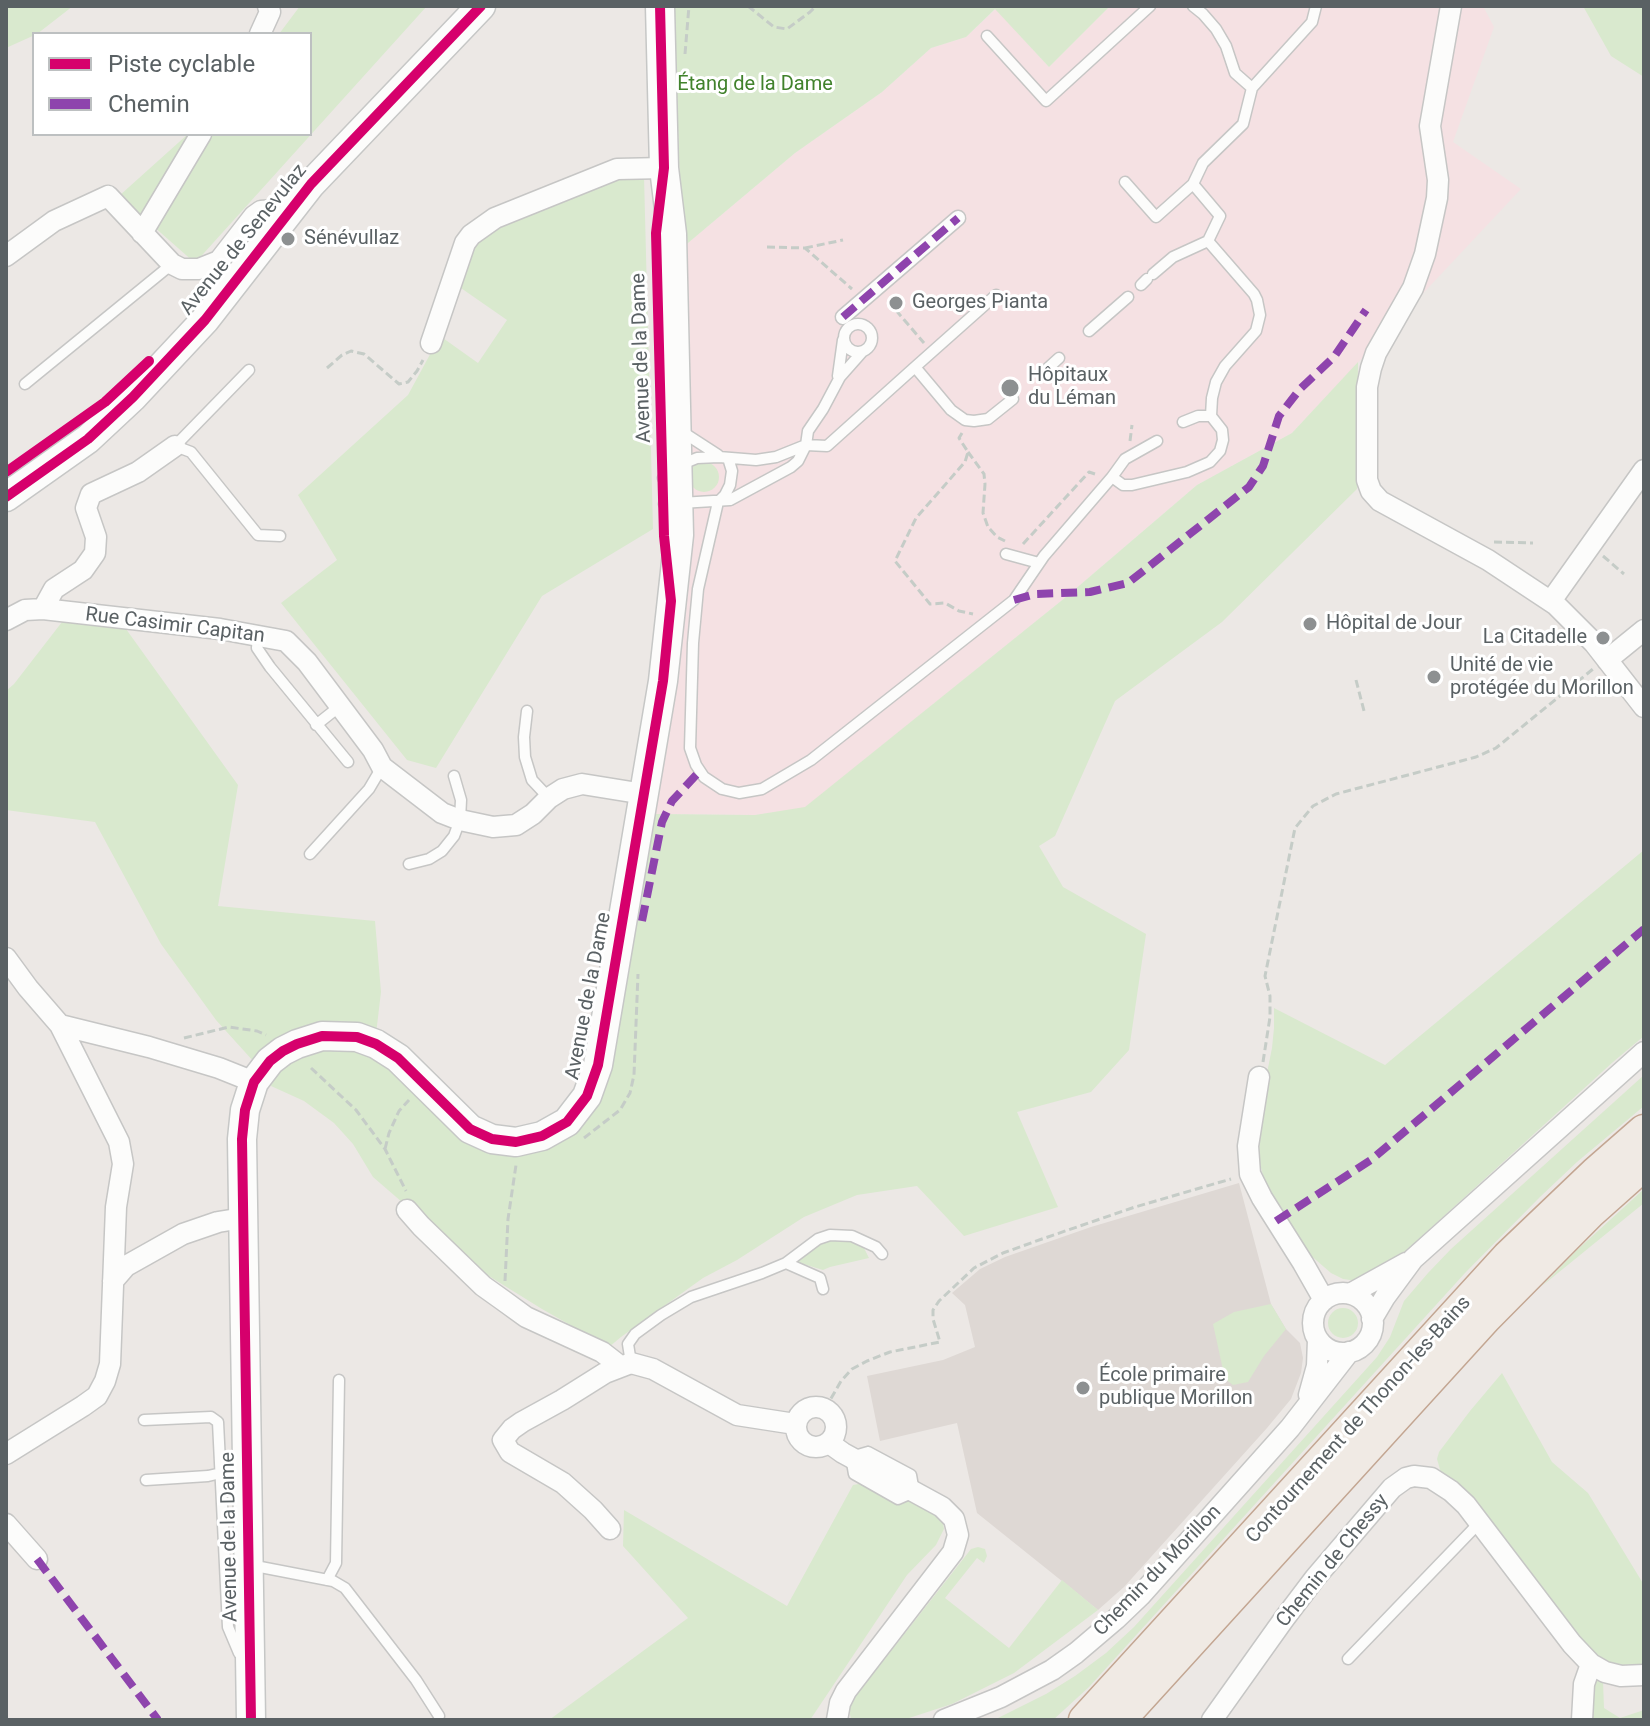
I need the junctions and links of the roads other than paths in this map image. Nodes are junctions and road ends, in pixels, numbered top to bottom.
1 (268, 6) edge
2 (481, 6) edge
3 (660, 6) edge
4 (1150, 6) edge
5 (1193, 6) edge
6 (1316, 6) edge
7 (1451, 6) edge
8 (261, 32) edge
9 (987, 36) dead end
10 (1252, 88) junction
11 (200, 136) edge
12 (664, 168) junction
13 (1125, 182) dead end
14 (1193, 184) junction
15 (287, 214) junction
16 (958, 218) dead end
17 (142, 233) junction
18 (1208, 241) junction
19 (6, 256) edge
20 (172, 264) junction
21 (1147, 279) dead end
22 (996, 295) dead end
23 (1128, 297) dead end
24 (843, 317) dead end
25 (1089, 331) dead end
26 (844, 338) junction
27 (431, 343) road end
28 (863, 351) junction
29 (168, 358) junction
30 (1059, 358) dead end
31 (915, 367) junction
32 (1048, 368) dead end
33 (249, 370) dead end
34 (837, 382) junction
35 (25, 384) dead end
36 (1013, 399) dead end
37 (1211, 416) junction
38 (1183, 422) dead end
39 (676, 427) junction
40 (1157, 441) dead end
41 (806, 445) junction
42 (175, 446) junction
43 (724, 457) junction
44 (1644, 470) edge
45 (1112, 477) junction
46 (6, 480) edge
47 (670, 488) junction
48 (6, 497) edge
49 (718, 502) junction
50 (280, 536) dead end
51 (1006, 554) dead end
52 (1039, 563) junction
53 (1551, 601) junction
54 (43, 609) junction
55 (8, 614) edge
56 (1644, 630) edge
57 (258, 636) junction
58 (1603, 662) junction
59 (340, 706) junction
60 (1644, 707) edge
61 (527, 711) dead end
62 (316, 725) junction
63 (348, 762) dead end
64 (382, 767) junction
65 (454, 776) dead end
66 (644, 794) junction
67 (549, 798) junction
68 (460, 820) junction
69 (310, 854) dead end
70 (409, 864) dead end
71 (6, 958) edge
72 (60, 1025) junction
73 (1644, 1052) edge
74 (1259, 1077) road end
75 (254, 1082) junction
76 (1644, 1131) edge
77 (1644, 1164) edge
78 (407, 1210) road end
79 (243, 1218) junction
80 (882, 1254) dead end
81 (1413, 1259) junction
82 (786, 1263) junction
83 (113, 1281) junction
84 (823, 1289) dead end
85 (1350, 1294) junction
86 (1324, 1300) junction
87 (1372, 1319) junction
88 (1318, 1340) junction
89 (1349, 1352) junction
90 (625, 1364) junction
91 (339, 1380) dead end
92 (1303, 1411) junction
93 (144, 1420) dead end
94 (795, 1424) junction
95 (829, 1443) junction
96 (6, 1454) edge
97 (221, 1473) junction
98 (146, 1480) dead end
99 (1480, 1522) junction
100 (6, 1524) edge
101 (610, 1529) dead end
102 (37, 1559) dead end
103 (249, 1564) junction
104 (327, 1580) junction
105 (249, 1659) junction
106 (1348, 1659) dead end
107 (1591, 1664) junction
108 (1644, 1675) edge
109 (439, 1716) dead end
110 (251, 1720) edge
111 (837, 1720) edge
112 (944, 1720) edge
113 (1085, 1720) edge
114 (1119, 1720) edge
115 (1212, 1720) edge
116 (1582, 1720) edge

1 - 8 street
2 - 15 main road, Avenue de Senevulaz
3 - 12 main road, Avenue de la Dame
4 - 9 lane
5 - 10 lane
6 - 10 lane
7 - 53 street
10 - 14 lane
11 - 17 street
12 - 27 street
12 - 39 main road, Avenue de la Dame
12 - 47 main road, Avenue de la Dame
13 - 14 lane
14 - 18 lane
15 - 20 street
15 - 29 main road, Avenue de Senevulaz
16 - 24 street
17 - 19 street
17 - 20 street
18 - 21 lane
18 - 37 lane
20 - 35 lane
22 - 31 lane
23 - 25 lane
26 - 28 lane
26 - 28 lane
26 - 34 lane
28 - 34 lane
29 - 46 main road, Avenue de Senevulaz
29 - 48 main road, Avenue de Senevulaz
30 - 32 lane
31 - 36 lane
31 - 41 lane
33 - 42 lane
34 - 41 lane
37 - 38 lane
37 - 45 lane
39 - 43 lane
39 - 47 main road, Avenue de la Dame
40 - 45 lane
41 - 43 lane
41 - 49 lane
42 - 50 lane
42 - 54 street, Rue Casimir Capitan
43 - 47 lane
43 - 49 lane
44 - 53 street
45 - 52 lane
47 - 49 lane
47 - 66 main road, Avenue de la Dame
49 - 52 lane
51 - 52 lane
53 - 58 street
54 - 55 street, Rue Casimir Capitan
54 - 57 street, Rue Casimir Capitan
56 - 58 street
57 - 59 street, Rue Casimir Capitan
57 - 62 lane
58 - 60 street
59 - 62 lane
59 - 64 street, Rue Casimir Capitan
61 - 67 lane
62 - 63 lane
64 - 68 street, Rue Casimir Capitan
64 - 69 lane
65 - 68 lane
66 - 67 street, Rue Casimir Capitan
66 - 75 main road, Avenue de la Dame
67 - 68 street, Rue Casimir Capitan
68 - 70 lane
71 - 72 street
72 - 75 street
72 - 83 street
73 - 81 street
74 - 86 street
75 - 79 main road, Avenue de la Dame
76 - 113 highway, Contournement de Thonon-les-Bains
77 - 114 highway, Contournement de Thonon-les-Bains
78 - 90 street
79 - 83 street
79 - 103 main road, Avenue de la Dame
80 - 82 lane
81 - 85 street
81 - 87 street
82 - 84 lane
82 - 90 lane
83 - 96 street
85 - 86 street
85 - 87 street
86 - 88 street
87 - 89 street
88 - 89 street
88 - 92 street, Chemin du Morillon
89 - 92 street, Chemin du Morillon
90 - 94 street
90 - 101 street
91 - 104 lane
92 - 112 street, Chemin du Morillon
93 - 97 lane
94 - 95 street
94 - 95 street
95 - 111 street
97 - 98 lane
97 - 105 lane
99 - 106 lane
99 - 107 street, Chemin de Chessy
99 - 115 street, Chemin de Chessy
100 - 102 street
103 - 104 lane
103 - 105 main road, Avenue de la Dame
104 - 109 lane
105 - 110 main road, Avenue de la Dame
107 - 108 street
107 - 116 street

